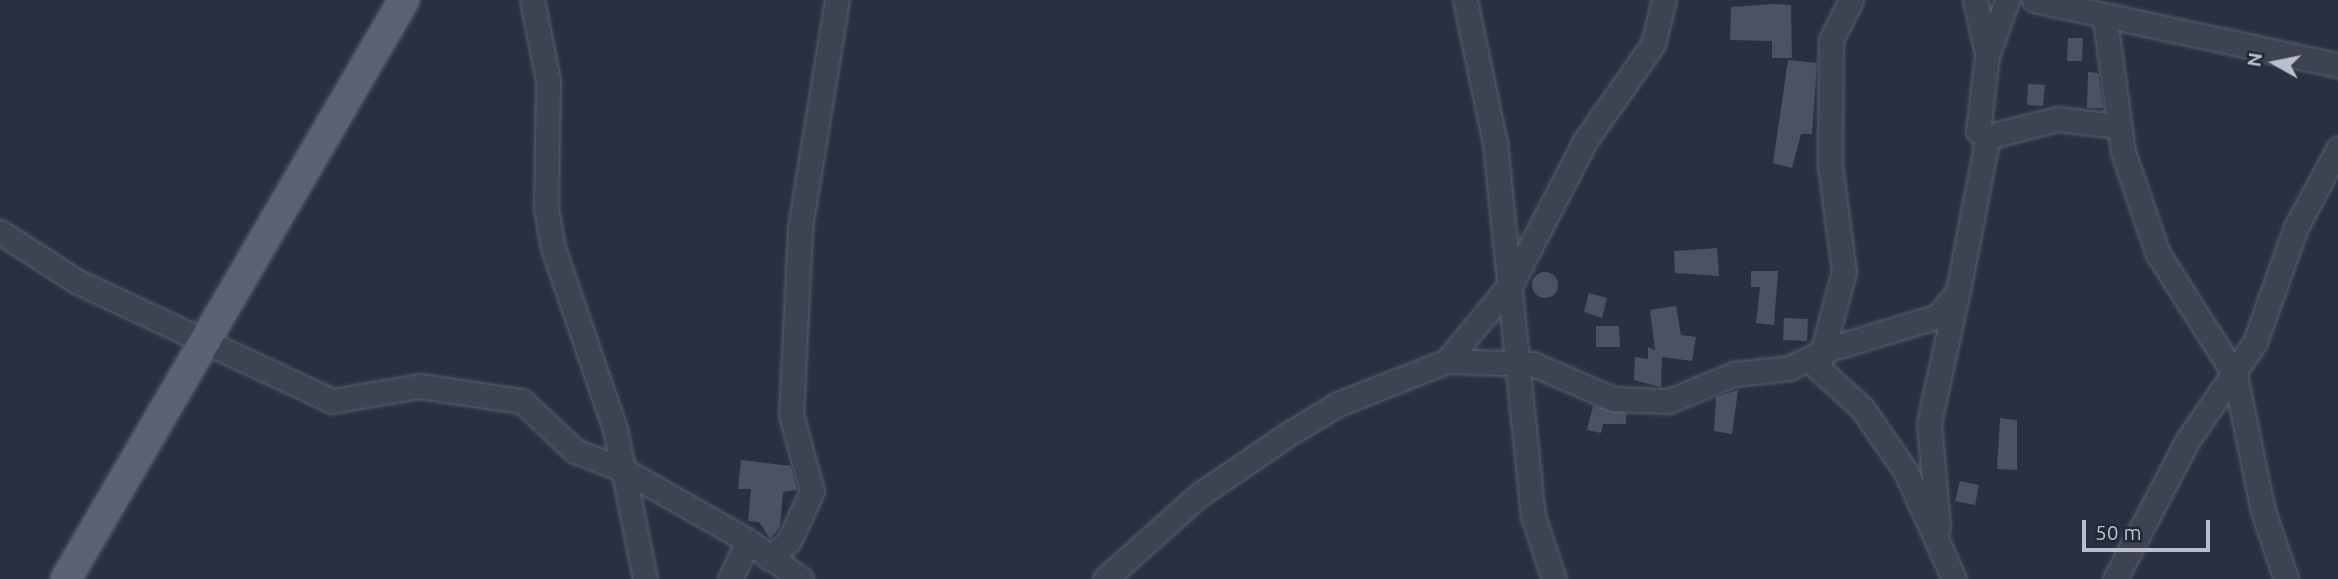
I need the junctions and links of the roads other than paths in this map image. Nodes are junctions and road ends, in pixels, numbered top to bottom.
1 (404, 0) edge
2 (532, 0) edge
3 (837, 0) edge
4 (1465, 0) edge
5 (1664, 0) edge
6 (1851, 0) edge
7 (1975, 0) edge
8 (2007, 0) edge
9 (2034, 0) edge
10 (2094, 11) edge
11 (1987, 56) junction
12 (2338, 65) edge
13 (2118, 126) junction
14 (1987, 137) junction
15 (2338, 149) edge
16 (0, 232) edge
17 (1512, 282) junction
18 (1958, 291) junction
19 (202, 342) junction
20 (1818, 355) junction
21 (1447, 361) junction
22 (1517, 363) junction
23 (2235, 375) junction
24 (622, 469) junction
25 (1939, 537) junction
26 (748, 541) junction
27 (769, 558) junction
28 (66, 579) edge
29 (645, 579) edge
30 (730, 579) edge
31 (802, 579) edge
32 (1105, 579) edge
33 (1554, 579) edge
34 (1938, 579) edge
35 (1954, 579) edge
36 (2115, 579) edge
37 (2286, 579) edge

1 - 19 main road
2 - 24 street
3 - 27 street
4 - 17 street
5 - 17 street
6 - 20 street
7 - 11 street
8 - 11 street
9 - 10 street
10 - 12 street
10 - 13 street
11 - 14 street
13 - 14 street
13 - 23 street
14 - 18 street
15 - 23 street
16 - 19 street
17 - 21 street
17 - 22 street
18 - 20 street
18 - 25 street
19 - 24 street
19 - 28 main road
20 - 22 street
20 - 25 street
21 - 22 street
21 - 32 street
22 - 33 street
23 - 36 street
23 - 37 street
24 - 26 street
24 - 29 street
25 - 34 street
25 - 35 street
26 - 27 street
26 - 30 street
27 - 31 street

